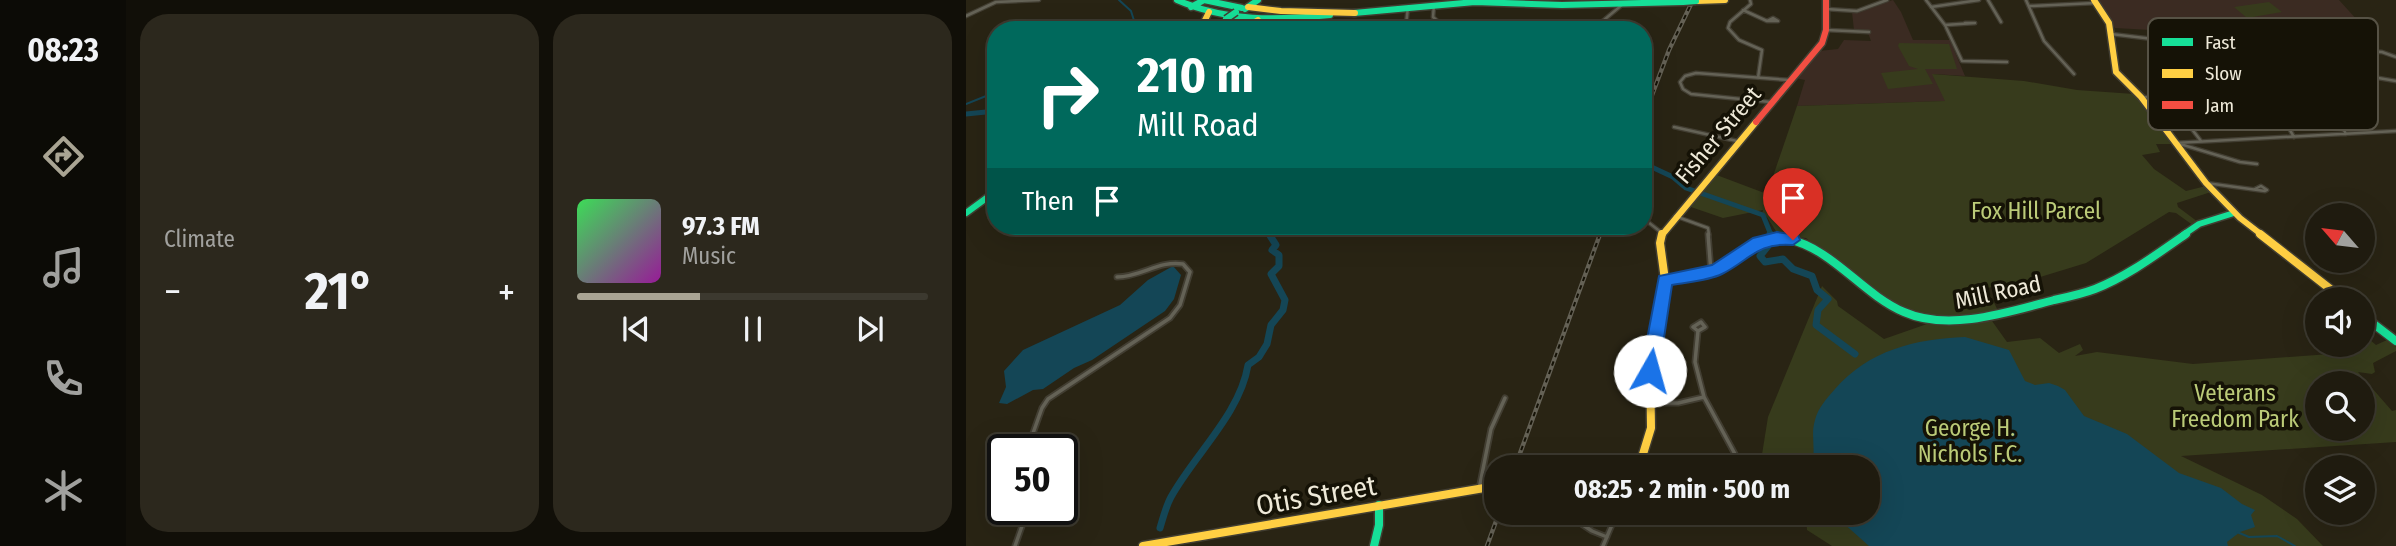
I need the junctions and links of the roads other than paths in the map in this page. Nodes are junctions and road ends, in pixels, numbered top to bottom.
1 (1039, 0) edge
2 (1177, 0) edge
3 (1204, 0) edge
4 (1725, 0) edge
5 (1750, 0) edge
6 (1826, 0) edge
7 (1873, 0) edge
8 (1887, 0) edge
9 (1926, 0) edge
10 (1979, 0) edge
11 (1989, 0) edge
12 (2026, 0) edge
13 (1482, 1) edge
14 (1696, 1) edge
15 (2046, 1) edge
16 (2095, 1) edge
17 (991, 2) edge
18 (1543, 2) edge
19 (1580, 3) edge
20 (1618, 4) edge
21 (1876, 4) junction
22 (1434, 5) junction
23 (2050, 5) junction
24 (2030, 6) junction
25 (1246, 7) edge
26 (1408, 7) junction
27 (1931, 7) junction
28 (1191, 8) junction
29 (1826, 9) junction
30 (1743, 10) junction
31 (1209, 12) junction
32 (966, 16) edge
33 (1289, 16) junction
34 (1433, 17) junction
35 (1258, 20) joint
36 (1204, 21) edge
37 (1228, 21) edge
38 (1406, 21) edge
39 (1432, 21) edge
40 (1437, 21) edge
41 (1601, 21) edge
42 (1767, 21) dead end
43 (2001, 22) dead end
44 (1965, 23) dead end
45 (1945, 25) junction
46 (1826, 30) junction
47 (1869, 32) dead end
48 (2111, 34) junction
49 (2148, 38) edge
50 (2378, 53) edge
51 (2396, 57) edge
52 (2007, 62) dead end
53 (2074, 74) dead end
54 (1758, 78) junction
55 (2378, 78) edge
56 (1789, 80) junction
57 (2396, 81) edge
58 (2141, 97) junction
59 (2148, 97) edge
60 (1770, 102) junction
61 (2148, 106) edge
62 (1674, 127) dead end
63 (2165, 130) edge
64 (2192, 130) edge
65 (2289, 130) edge
66 (2344, 130) edge
67 (2396, 131) edge
68 (2346, 134) junction
69 (2294, 137) junction
70 (1737, 141) junction
71 (2201, 141) junction
72 (2175, 143) junction
73 (2257, 164) dead end
74 (2206, 183) junction
75 (2255, 189) dead end
76 (987, 192) edge
77 (987, 198) edge
78 (966, 207) edge
79 (966, 213) edge
80 (2234, 213) junction
81 (1675, 216) junction
82 (2225, 218) junction
83 (2245, 222) junction
84 (1652, 225) edge
85 (1662, 233) junction
86 (1711, 272) junction
87 (1117, 277) dead end
88 (1665, 280) junction
89 (2328, 287) edge
90 (2375, 325) edge
91 (1698, 331) dead end
92 (2396, 341) edge
93 (1704, 397) junction
94 (1505, 398) dead end
95 (1651, 403) junction
96 (1033, 434) edge
97 (1643, 455) edge
98 (1735, 455) edge
99 (1484, 488) edge
100 (1479, 489) junction
101 (1379, 505) junction
102 (1022, 525) edge
103 (1583, 525) edge
104 (1612, 525) edge
105 (1607, 537) junction
106 (1015, 546) edge
107 (1143, 546) edge
108 (1374, 546) edge
109 (1603, 546) edge

1 - 17 street
2 - 28 main road
3 - 25 main road
3 - 28 main road
4 - 14 main road
5 - 30 street
6 - 29 main road
7 - 21 street
8 - 21 street
9 - 27 street
10 - 27 street
11 - 43 street
12 - 24 street
13 - 18 main road
13 - 22 main road
14 - 20 main road, bridge
15 - 23 street
16 - 23 street
16 - 48 main road
17 - 32 street
18 - 19 main road
19 - 20 main road
20 - 41 street
21 - 29 street
22 - 26 main road
22 - 34 street
23 - 24 street
24 - 53 street
25 - 33 main road
25 - 37 main road, bridge
26 - 33 main road
26 - 38 street
27 - 45 street
28 - 31 main road
29 - 46 main road
30 - 42 street
30 - 54 street
31 - 35 main road
31 - 36 main road
33 - 35 main road
34 - 39 street
34 - 40 street
44 - 45 street
45 - 52 street
46 - 47 street
46 - 56 main road, Fisher Street
48 - 49 street
48 - 58 main road
50 - 51 street
54 - 56 street
54 - 60 street
55 - 57 street
56 - 60 main road, Fisher Street
58 - 59 street
58 - 61 main road
60 - 70 main road, Fisher Street
62 - 70 street
63 - 72 main road
64 - 71 street
65 - 69 street
66 - 68 street
67 - 68 street
68 - 69 street
69 - 71 street
70 - 81 main road, Fisher Street
71 - 72 street
72 - 73 street
72 - 74 main road
74 - 75 street
74 - 80 main road
76 - 78 main road
77 - 79 main road
80 - 82 main road, Mill Road
80 - 83 main road
81 - 85 main road, Fisher Street
81 - 86 street
82 - 83 main road, Mill Road
82 - 86 main road, Mill Road
83 - 89 main road
84 - 85 street
85 - 88 main road
86 - 88 main road, Mill Road
87 - 96 street
88 - 95 main road
90 - 92 main road
91 - 93 street
93 - 95 street
93 - 98 street
94 - 100 street
95 - 97 main road
99 - 100 main road, Otis Street
100 - 101 main road, Otis Street
101 - 107 main road, Otis Street
101 - 108 main road
102 - 106 street
103 - 105 street
104 - 105 street
105 - 109 street

